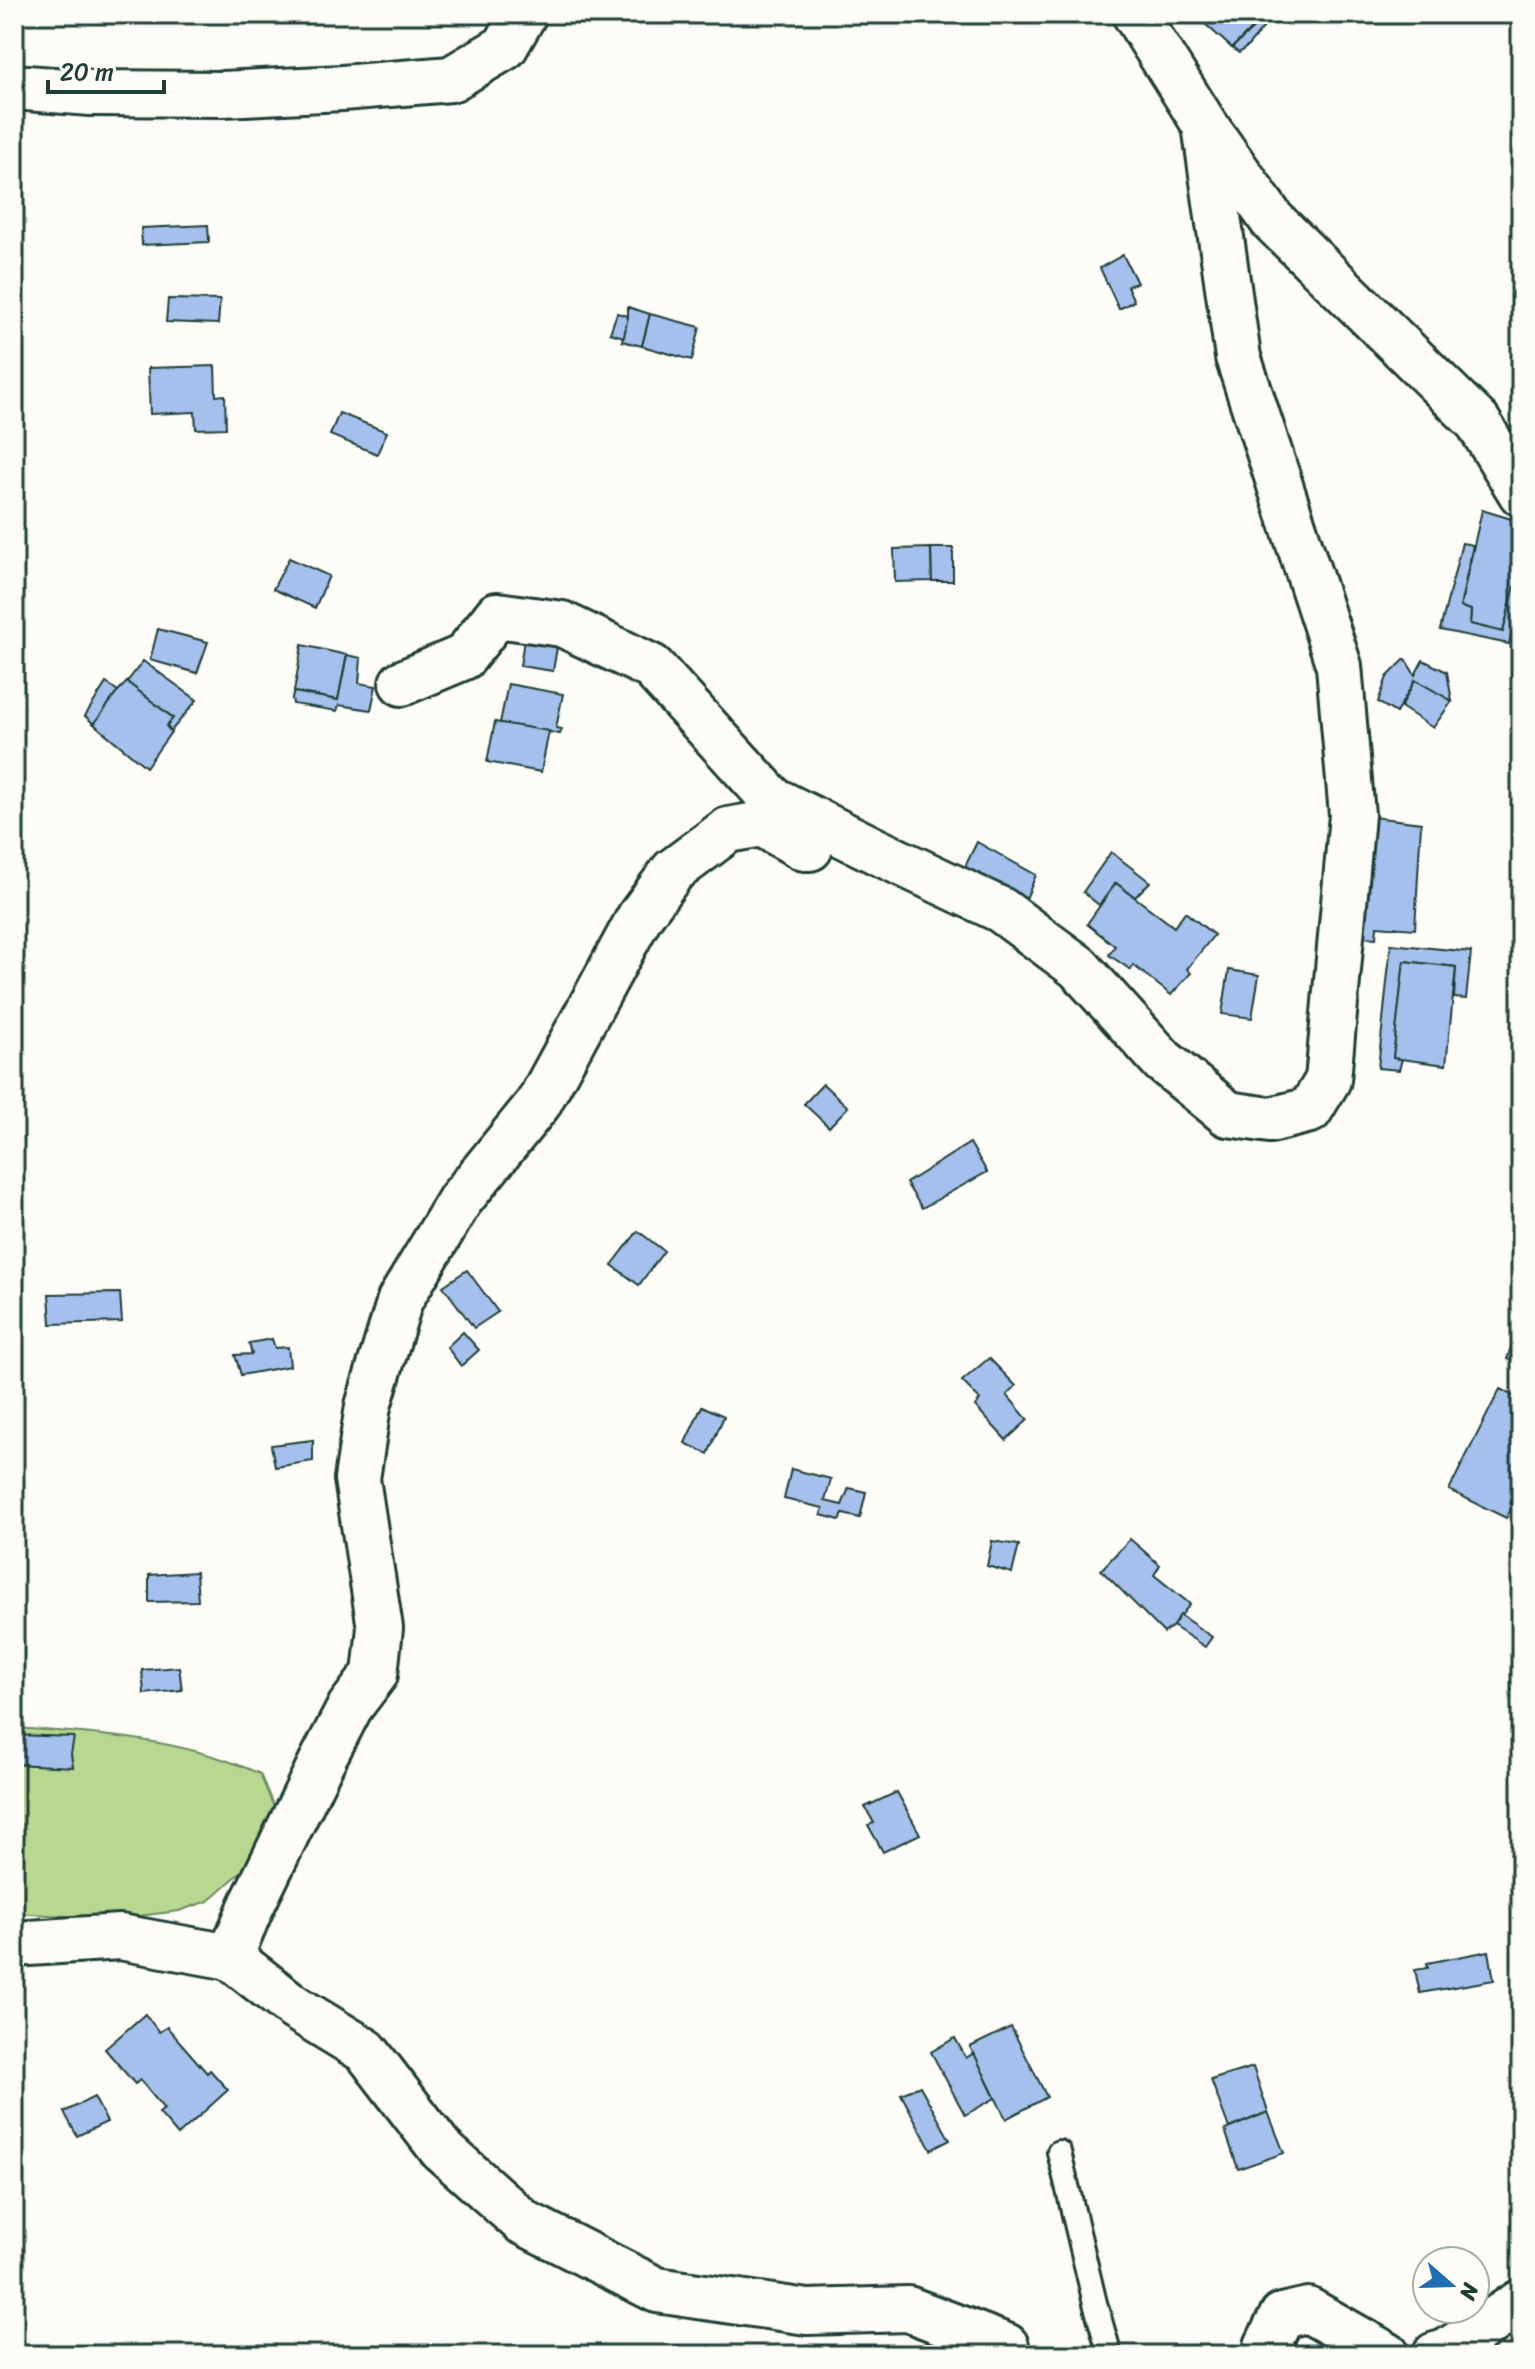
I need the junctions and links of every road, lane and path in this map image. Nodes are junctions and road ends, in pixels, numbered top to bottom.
1 (524, 14) edge
2 (1135, 14) edge
3 (14, 87) edge
4 (1205, 125) junction
5 (1521, 493) edge
6 (402, 683) dead end
7 (876, 851) junction
8 (14, 1944) edge
9 (230, 1957) junction
10 (1059, 2152) dead end
11 (1521, 2302) edge
12 (1005, 2355) edge
13 (1110, 2355) edge
14 (1275, 2355) edge
15 (1387, 2355) edge
16 (1435, 2355) edge

1 - 3 street
2 - 4 street
4 - 5 street
4 - 7 street
6 - 7 street
7 - 9 street
8 - 9 street
9 - 12 street
10 - 13 lane
11 - 16 street
14 - 15 street

